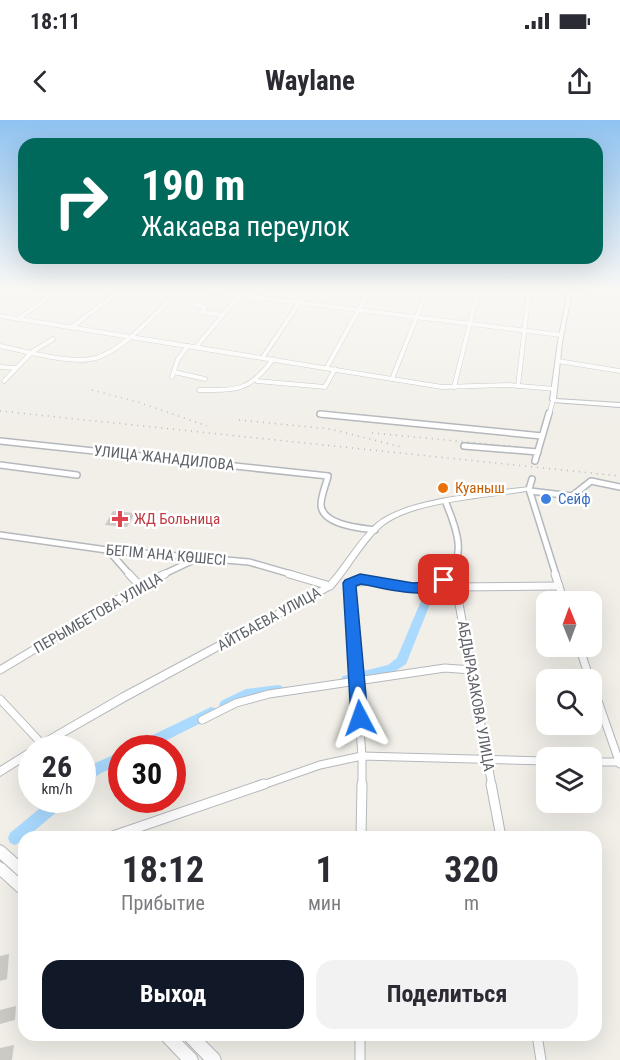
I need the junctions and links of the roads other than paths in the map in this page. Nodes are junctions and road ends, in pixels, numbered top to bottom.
1 (121, 335) edge
2 (206, 335) edge
3 (278, 335) edge
4 (344, 335) edge
5 (408, 335) edge
6 (467, 335) edge
7 (523, 335) edge
8 (561, 335) edge
9 (128, 336) junction
10 (53, 339) dead end
11 (0, 346) edge
12 (188, 346) junction
13 (196, 347) junction
14 (32, 352) junction
15 (263, 357) junction
16 (273, 359) junction
17 (558, 361) junction
18 (0, 367) edge
19 (327, 367) junction
20 (15, 368) junction
21 (335, 369) junction
22 (620, 371) edge
23 (392, 378) junction
24 (205, 379) dead end
25 (4, 381) dead end
26 (257, 381) junction
27 (518, 386) junction
28 (454, 387) junction
29 (555, 389) junction
30 (200, 390) dead end
31 (554, 400) junction
32 (620, 405) edge
33 (320, 414) dead end
34 (543, 436) junction
35 (0, 441) edge
36 (465, 446) dead end
37 (538, 452) junction
38 (535, 461) dead end
39 (0, 465) edge
40 (77, 475) dead end
41 (532, 479) dead end
42 (620, 487) edge
43 (529, 490) junction
44 (446, 503) junction
45 (375, 530) junction
46 (0, 535) edge
47 (108, 550) junction
48 (198, 558) junction
49 (333, 583) junction
50 (350, 583) junction
51 (140, 586) junction
52 (559, 586) junction
53 (561, 591) edge
54 (0, 670) edge
55 (471, 670) junction
56 (357, 680) junction
57 (0, 699) edge
58 (602, 711) edge
59 (202, 720) dead end
60 (30, 735) edge
61 (59, 735) edge
62 (362, 756) junction
63 (18, 760) edge
64 (488, 760) junction
65 (536, 761) edge
66 (602, 762) edge
67 (620, 763) edge
68 (0, 772) edge
69 (128, 831) edge
70 (362, 831) edge
71 (500, 831) edge
72 (0, 851) edge
73 (18, 866) edge
74 (4, 871) edge
75 (18, 884) edge
76 (173, 1041) edge
77 (196, 1041) edge
78 (360, 1041) edge
79 (538, 1041) edge
80 (191, 1060) edge
81 (214, 1060) edge
82 (360, 1060) edge
83 (541, 1060) edge

1 - 9 street
2 - 13 street
3 - 15 street
4 - 19 street
5 - 23 street
6 - 28 street
7 - 27 street
8 - 17 street
9 - 12 street
9 - 14 street
10 - 14 street
11 - 14 street
12 - 13 street
12 - 24 street
13 - 15 street
14 - 20 street
15 - 16 street
16 - 19 street
16 - 26 street
17 - 22 street
17 - 29 street
18 - 20 street
19 - 21 street
20 - 25 street
21 - 23 street
21 - 26 street
23 - 28 street
26 - 30 street
27 - 28 street
27 - 29 street
29 - 31 street
31 - 32 street
31 - 34 street
33 - 34 street
34 - 37 street
35 - 45 street, УЛИЦА ЖАНАДИЛОВА
36 - 37 street
37 - 38 street
39 - 40 street
41 - 43 street
42 - 43 street
43 - 44 street, АЙТБАЕВА УЛИЦА
43 - 52 street
44 - 45 street, АЙТБАЕВА УЛИЦА
44 - 50 street, БЕГІМ АНА КӨШЕСІ
45 - 49 street, АЙТБАЕВА УЛИЦА
46 - 47 street, БЕГІМ АНА КӨШЕСІ
47 - 48 street, БЕГІМ АНА КӨШЕСІ
47 - 51 street
48 - 49 street, БЕГІМ АНА КӨШЕСІ
48 - 51 street, ПЕРЫМБЕТОВА УЛИЦА
49 - 50 street, БЕГІМ АНА КӨШЕСІ
49 - 61 street, АЙТБАЕВА УЛИЦА
50 - 56 street
51 - 54 street, ПЕРЫМБЕТОВА УЛИЦА
52 - 53 street
52 - 55 street, АБДЫРАЗАКОВА УЛИЦА
55 - 56 street
55 - 64 street, АБДЫРАЗАКОВА УЛИЦА
56 - 59 street
56 - 62 street
57 - 60 street
58 - 67 street
62 - 64 street
62 - 69 street
62 - 70 street
63 - 68 street
64 - 65 street
64 - 71 street, АБДЫРАЗАКОВА УЛИЦА
66 - 67 street
72 - 73 main road
74 - 75 main road
76 - 80 main road
77 - 81 main road
78 - 82 street
79 - 83 street

